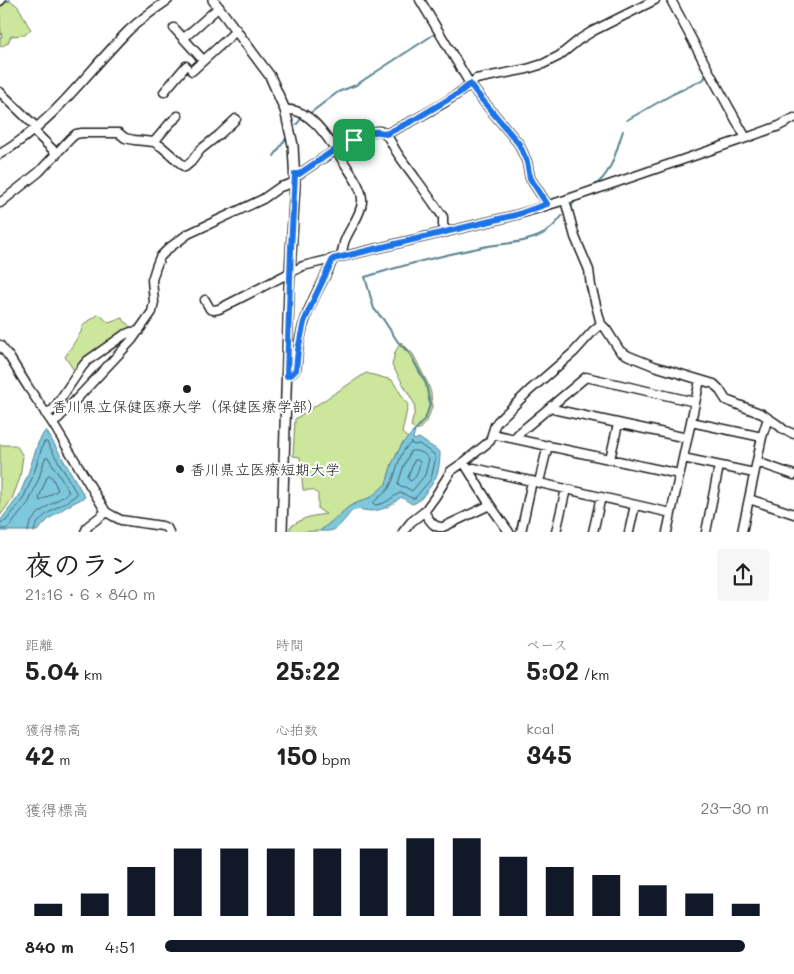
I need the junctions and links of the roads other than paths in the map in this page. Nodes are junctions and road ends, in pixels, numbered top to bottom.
1 (168, 0) edge
2 (420, 0) edge
3 (655, 0) edge
4 (672, 0) edge
5 (216, 4) edge
6 (174, 28) dead end
7 (237, 30) junction
8 (184, 38) junction
9 (203, 60) junction
10 (470, 84) junction
11 (0, 92) edge
12 (164, 92) dead end
13 (285, 110) junction
14 (178, 116) dead end
15 (794, 118) edge
16 (236, 119) dead end
17 (35, 129) junction
18 (386, 134) junction
19 (746, 138) junction
20 (154, 142) junction
21 (336, 150) junction
22 (0, 154) edge
23 (57, 154) junction
24 (295, 174) junction
25 (295, 184) junction
26 (564, 200) junction
27 (0, 203) edge
28 (547, 204) junction
29 (447, 232) junction
30 (337, 257) junction
31 (290, 272) junction
32 (205, 300) dead end
33 (601, 324) junction
34 (138, 331) junction
35 (0, 345) edge
36 (287, 376) junction
37 (700, 380) junction
38 (695, 402) junction
39 (552, 406) junction
40 (45, 412) junction
41 (768, 418) junction
42 (690, 422) junction
43 (53, 424) junction
44 (618, 424) junction
45 (492, 434) junction
46 (794, 434) edge
47 (762, 437) junction
48 (687, 438) junction
49 (516, 439) junction
50 (548, 445) junction
51 (683, 458) junction
52 (610, 459) junction
53 (757, 462) junction
54 (466, 466) junction
55 (720, 466) junction
56 (754, 473) junction
57 (679, 474) junction
58 (794, 475) edge
59 (536, 482) junction
60 (566, 489) junction
61 (601, 497) junction
62 (749, 499) junction
63 (490, 505) junction
64 (635, 505) junction
65 (106, 512) junction
66 (424, 512) junction
67 (671, 513) junction
68 (794, 514) edge
69 (431, 528) edge
70 (85, 532) edge
71 (169, 532) edge
72 (282, 532) edge
73 (403, 532) edge
74 (508, 532) edge
75 (521, 532) edge
76 (556, 532) edge
77 (593, 532) edge
78 (629, 532) edge
79 (667, 532) edge
80 (706, 532) edge
81 (742, 532) edge

1 - 17 street
2 - 10 street
3 - 10 street
4 - 19 street
5 - 7 main road
5 - 8 street
6 - 8 street
7 - 9 street
7 - 13 main road
8 - 9 street
9 - 12 street
10 - 18 street
10 - 28 street
11 - 17 street
13 - 21 street
13 - 24 main road
14 - 20 street
15 - 19 street
16 - 20 street
17 - 22 street
17 - 23 street
18 - 21 street
18 - 29 street
19 - 26 street
20 - 23 street
21 - 24 street
21 - 30 street
23 - 27 street
24 - 25 main road
25 - 31 main road
25 - 34 street
26 - 28 street
26 - 33 street
28 - 29 street
29 - 30 street
30 - 31 street
30 - 36 street
31 - 32 street
31 - 36 main road
33 - 37 street
33 - 45 street
34 - 40 street
34 - 43 street
35 - 40 street
36 - 72 main road
37 - 38 street
37 - 41 street
38 - 39 street
38 - 42 street
39 - 44 street
39 - 49 street
40 - 43 street
41 - 46 street
41 - 47 street
42 - 47 street
42 - 48 street
43 - 65 street
44 - 48 street
44 - 52 street
45 - 49 street
45 - 54 street
47 - 53 street
48 - 51 street
49 - 50 street
50 - 52 street
50 - 59 street
51 - 55 street
51 - 57 street
52 - 57 street
53 - 56 street
53 - 58 street
54 - 59 street
54 - 63 street
54 - 66 street
55 - 56 street
55 - 80 street
56 - 62 street
57 - 67 street
59 - 60 street
59 - 75 street
60 - 61 street
60 - 76 street
61 - 64 street
61 - 77 street
62 - 68 street
62 - 81 street
63 - 69 street
63 - 74 street
64 - 67 street
64 - 78 street
65 - 70 street
65 - 71 street
66 - 69 street
66 - 73 street
67 - 79 street

